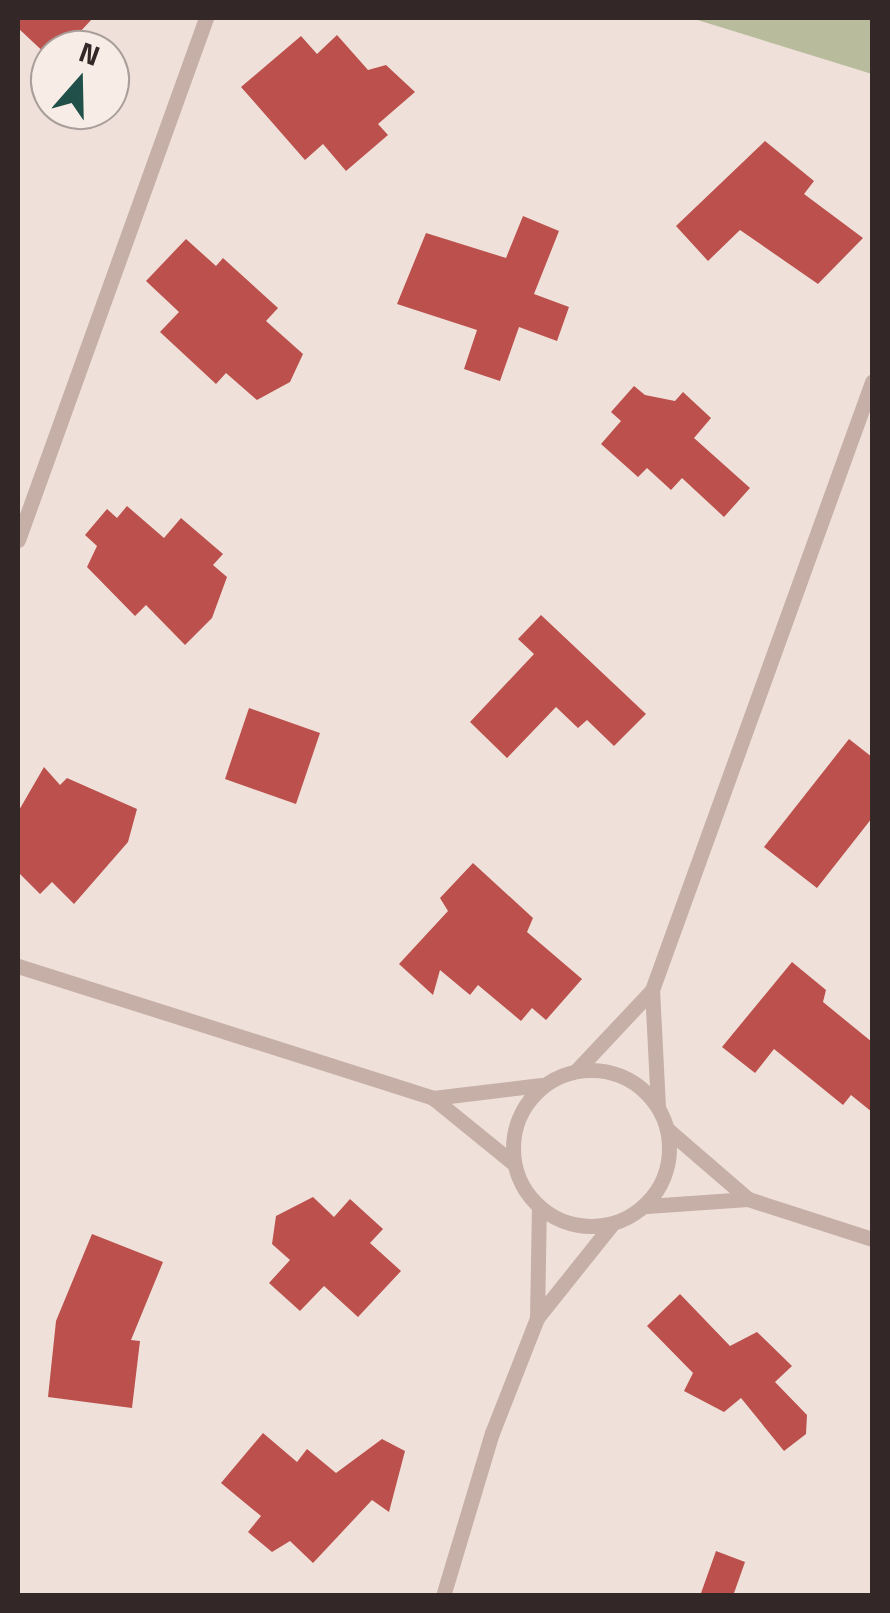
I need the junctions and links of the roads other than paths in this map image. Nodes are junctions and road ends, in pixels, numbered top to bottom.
1 (206, 18) edge
2 (872, 382) edge
3 (18, 540) edge
4 (18, 966) edge
5 (652, 990) junction
6 (576, 1070) junction
7 (542, 1085) junction
8 (433, 1098) junction
9 (658, 1107) junction
10 (667, 1129) junction
11 (513, 1163) junction
12 (748, 1199) junction
13 (647, 1206) junction
14 (539, 1208) junction
15 (612, 1224) junction
16 (872, 1238) edge
17 (538, 1318) junction
18 (443, 1596) edge

1 - 3 lane
2 - 5 lane
4 - 8 lane
5 - 6 lane
5 - 9 lane
6 - 7 lane
6 - 9 lane
7 - 8 lane
7 - 11 lane
8 - 11 lane
9 - 10 lane
10 - 12 lane
10 - 13 lane
11 - 14 lane
12 - 13 lane
12 - 16 lane
13 - 15 lane
14 - 15 lane
14 - 17 lane
15 - 17 lane
17 - 18 lane

